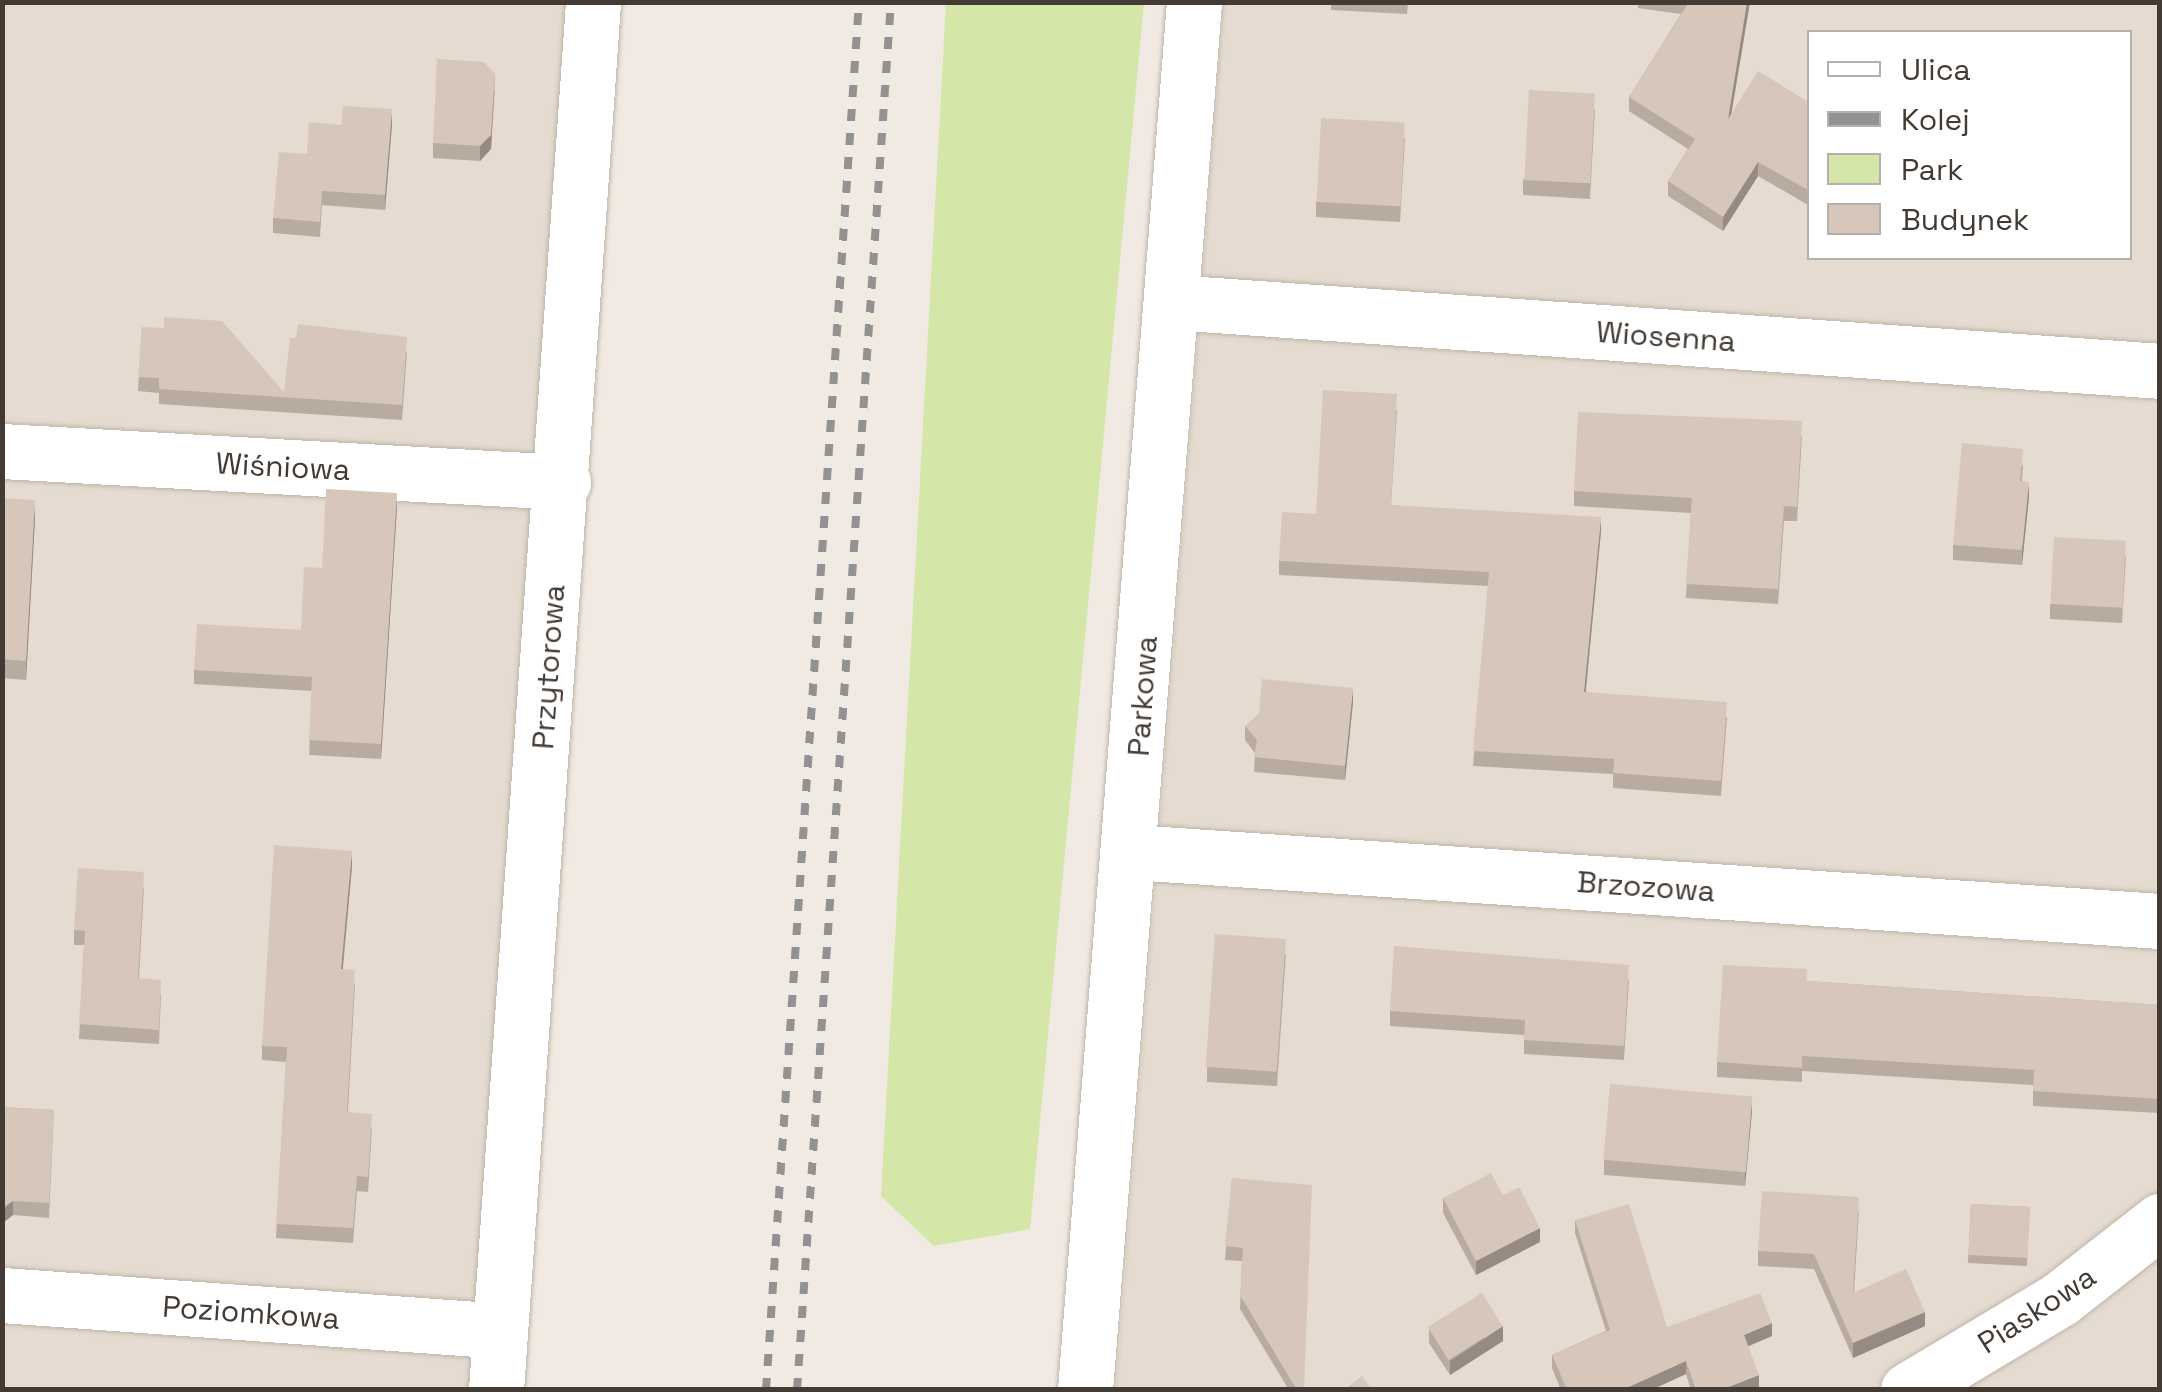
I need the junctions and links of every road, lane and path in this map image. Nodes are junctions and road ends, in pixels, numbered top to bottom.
1 (593, 2) edge
2 (1194, 2) edge
3 (1172, 302) junction
4 (2160, 371) edge
5 (2, 451) edge
6 (563, 482) junction
7 (1132, 852) junction
8 (2160, 921) edge
9 (2160, 1221) edge
10 (2, 1295) edge
11 (500, 1332) junction
12 (496, 1390) edge
13 (1085, 1390) edge
14 (1908, 1390) edge

1 - 6 street, Przytorowa
2 - 3 street, Parkowa
3 - 4 street, Wiosenna
3 - 7 street, Parkowa
5 - 6 street, Wiśniowa
6 - 11 street, Przytorowa
7 - 8 street, Brzozowa
7 - 13 street, Parkowa
9 - 14 street, Piaskowa
10 - 11 street, Poziomkowa
11 - 12 street, Przytorowa

